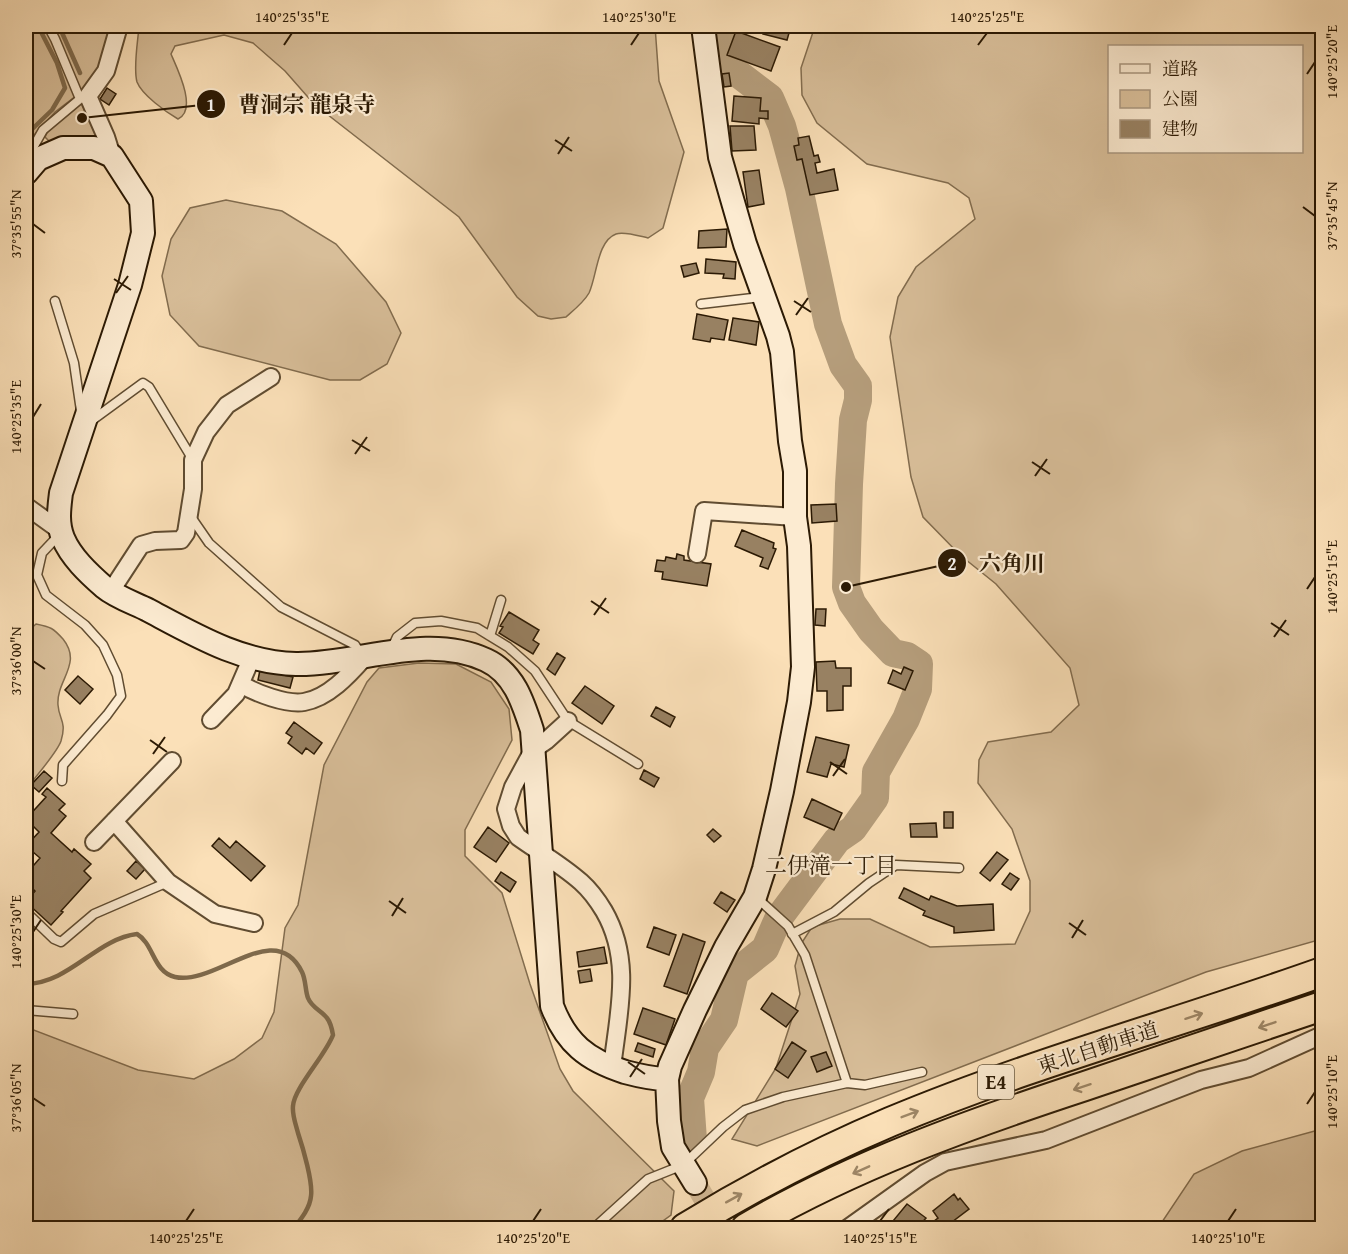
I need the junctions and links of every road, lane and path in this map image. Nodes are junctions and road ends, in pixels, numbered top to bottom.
1 (48, 26) edge
2 (119, 26) edge
3 (704, 26) edge
4 (84, 97) junction
5 (111, 156) junction
6 (26, 162) edge
7 (26, 173) edge
8 (765, 296) junction
9 (55, 301) dead end
10 (701, 304) dead end
11 (271, 377) dead end
12 (83, 422) junction
13 (194, 460) junction
14 (26, 506) edge
15 (189, 514) junction
16 (795, 517) junction
17 (62, 532) junction
18 (698, 554) dead end
19 (111, 591) junction
20 (501, 600) dead end
21 (490, 636) junction
22 (390, 654) junction
23 (252, 657) junction
24 (363, 658) junction
25 (241, 684) junction
26 (211, 720) dead end
27 (568, 721) junction
28 (533, 750) junction
29 (172, 760) dead end
30 (638, 764) dead end
31 (62, 781) dead end
32 (114, 821) junction
33 (94, 842) dead end
34 (541, 853) junction
35 (959, 868) dead end
36 (168, 882) junction
37 (755, 897) junction
38 (26, 912) edge
39 (254, 923) dead end
40 (792, 934) junction
41 (1323, 972) edge
42 (1323, 1006) edge
43 (26, 1010) edge
44 (73, 1014) dead end
45 (1323, 1035) edge
46 (612, 1068) junction
47 (922, 1072) dead end
48 (667, 1079) junction
49 (847, 1083) junction
50 (689, 1174) junction
51 (594, 1228) edge
52 (685, 1228) edge
53 (746, 1228) edge
54 (848, 1228) edge

1 - 4 lane
2 - 4 street
3 - 8 street
4 - 5 street
4 - 6 lane
5 - 7 street
5 - 12 street
8 - 10 lane
8 - 16 street
9 - 12 lane
11 - 13 street
12 - 13 lane
12 - 17 street
13 - 15 street
14 - 17 street
15 - 19 street
15 - 24 lane
16 - 18 street
16 - 37 street
17 - 19 street
17 - 31 lane
19 - 23 street
20 - 21 lane
21 - 22 lane
21 - 27 lane
22 - 24 street
22 - 28 street
23 - 24 street
23 - 25 street
24 - 25 street
25 - 26 street
27 - 28 street
27 - 30 lane
28 - 34 street
28 - 34 street
29 - 32 street
32 - 33 street
32 - 36 street
34 - 46 street
34 - 46 street
35 - 40 lane
36 - 38 lane
36 - 39 street
37 - 40 lane
37 - 48 street
40 - 49 lane
52 -> 41 highway, 東北自動車道 / E4
42 -> 53 highway, 東北自動車道 / E4
43 - 44 lane
45 - 54 street
46 - 48 street
47 - 49 lane
48 - 50 street
49 - 50 lane
50 - 51 lane

